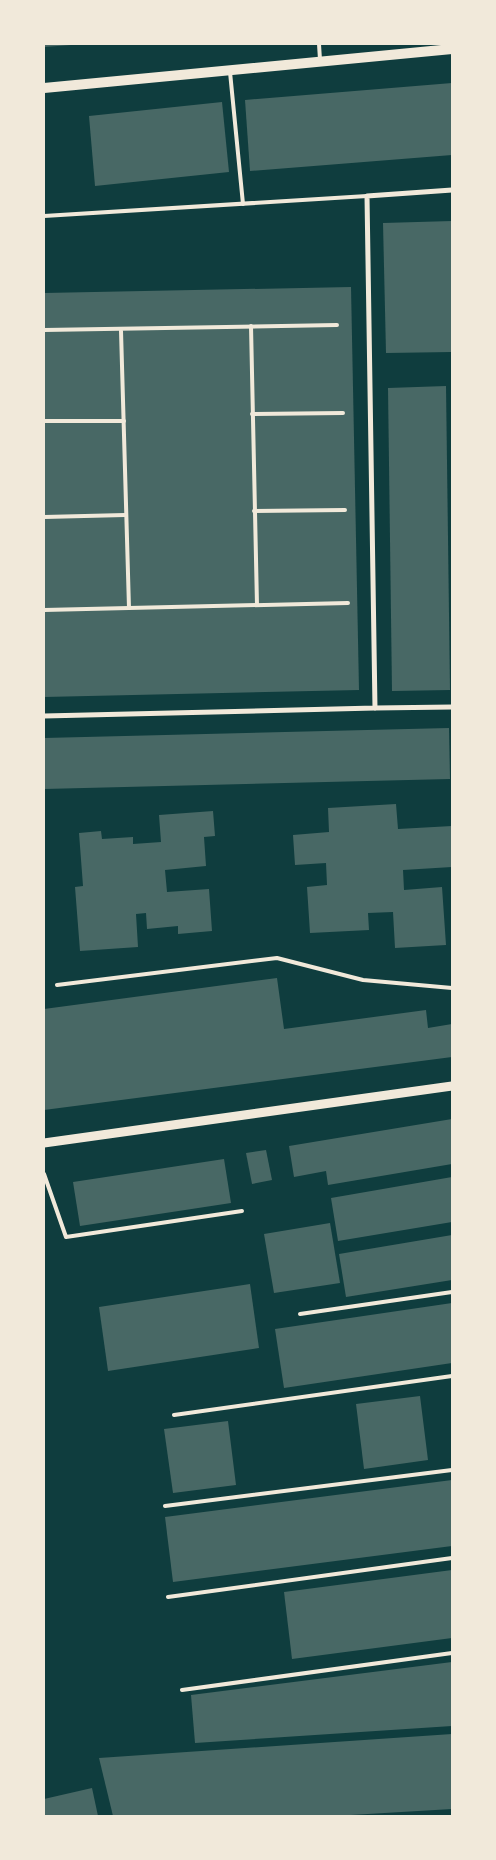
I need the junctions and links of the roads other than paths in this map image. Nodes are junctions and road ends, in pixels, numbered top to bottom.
1 (319, 44) edge
2 (452, 49) edge
3 (320, 62) junction
4 (230, 70) junction
5 (44, 88) edge
6 (452, 190) edge
7 (367, 196) junction
8 (243, 204) junction
9 (44, 216) edge
10 (337, 325) dead end
11 (251, 326) junction
12 (44, 330) edge
13 (120, 331) junction
14 (344, 413) dead end
15 (252, 414) junction
16 (44, 421) edge
17 (124, 421) junction
18 (345, 510) dead end
19 (254, 511) junction
20 (125, 515) junction
21 (44, 517) edge
22 (348, 603) dead end
23 (257, 605) junction
24 (128, 608) junction
25 (44, 610) edge
26 (452, 707) edge
27 (375, 708) junction
28 (44, 716) edge
29 (57, 985) dead end
30 (452, 988) edge
31 (452, 1086) edge
32 (44, 1143) edge
33 (44, 1174) edge
34 (242, 1210) dead end
35 (452, 1292) edge
36 (300, 1314) dead end
37 (452, 1376) edge
38 (174, 1415) dead end
39 (452, 1470) edge
40 (165, 1506) dead end
41 (452, 1558) edge
42 (168, 1597) dead end
43 (452, 1653) edge
44 (182, 1690) dead end

1 - 3 lane
2 - 3 main road
3 - 4 main road
4 - 5 main road
4 - 8 lane
6 - 7 street
7 - 8 lane
7 - 27 street
8 - 9 lane
10 - 11 lane
11 - 13 lane
11 - 15 lane
12 - 13 lane
13 - 17 lane
14 - 15 lane
15 - 19 lane
16 - 17 lane
17 - 20 lane
18 - 19 lane
19 - 23 lane
20 - 21 lane
20 - 24 lane
22 - 23 lane
23 - 24 lane
24 - 25 lane
26 - 27 street
27 - 28 street
29 - 30 lane
31 - 32 street
33 - 34 lane
35 - 36 lane
37 - 38 lane
39 - 40 lane
41 - 42 lane
43 - 44 lane

